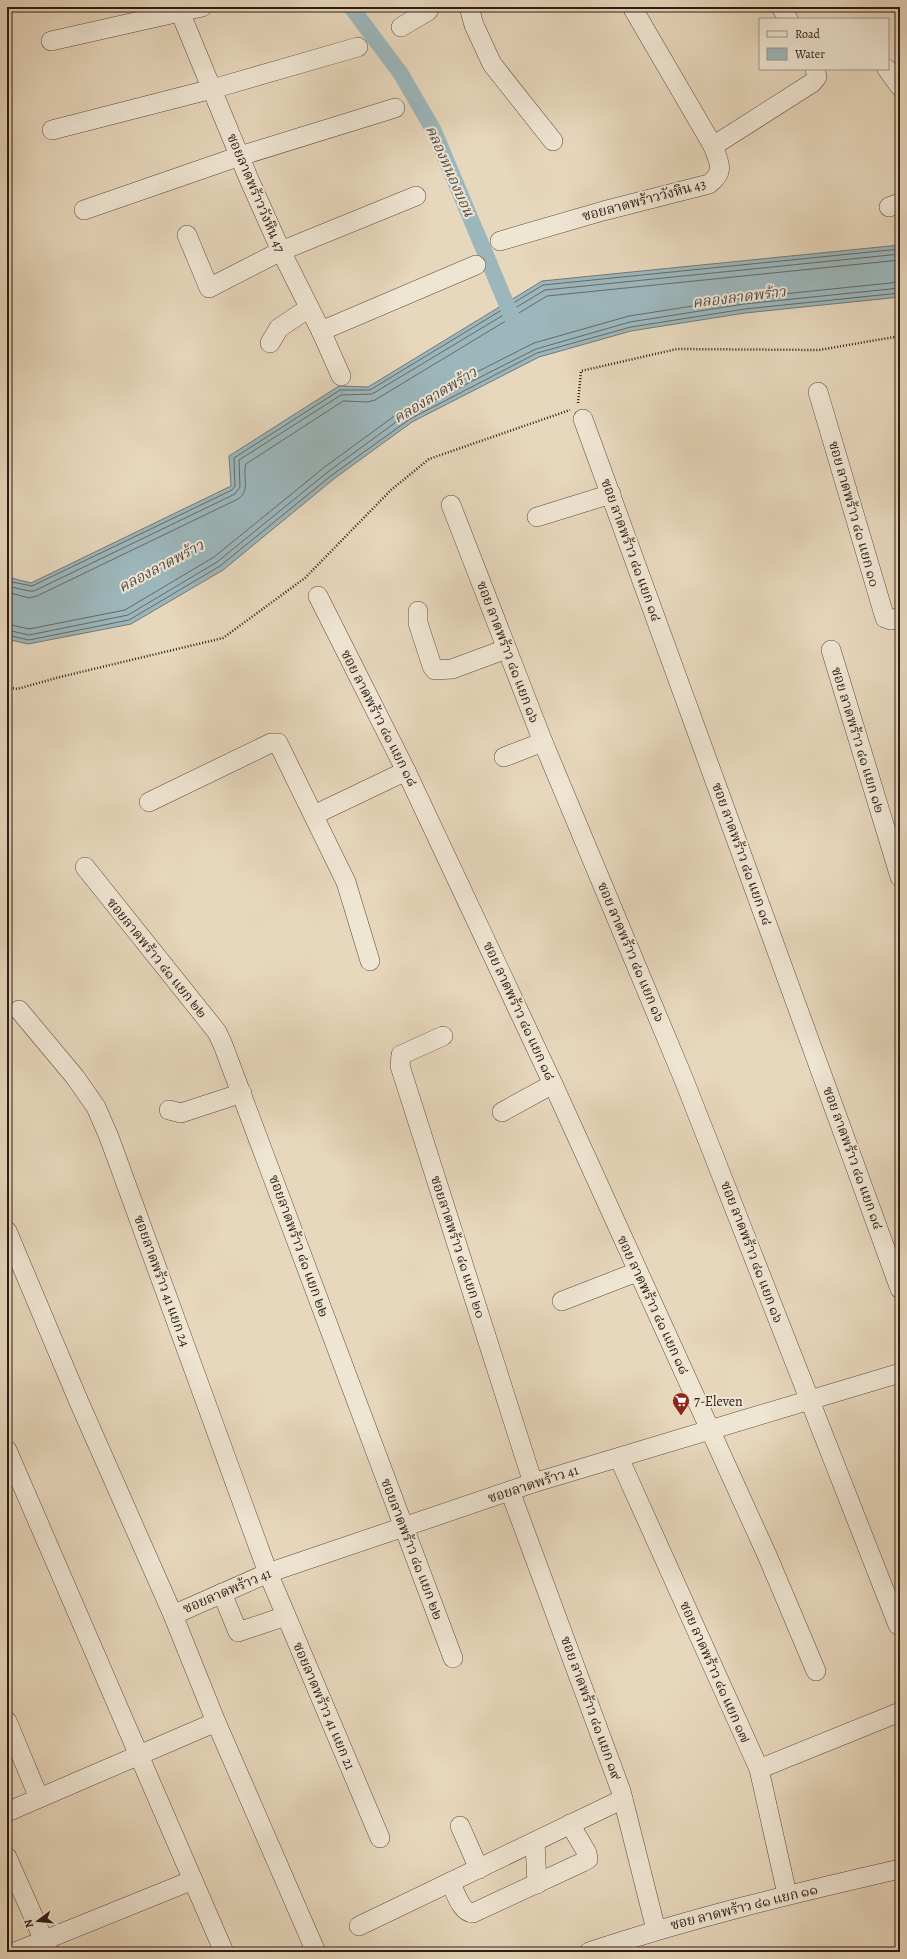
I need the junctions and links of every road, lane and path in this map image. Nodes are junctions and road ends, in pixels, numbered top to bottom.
1 (202, 7) edge
2 (430, 7) edge
3 (470, 7) edge
4 (632, 7) edge
5 (781, 7) edge
6 (179, 10) edge
7 (787, 18) edge
8 (400, 27) dead end
9 (51, 41) dead end
10 (358, 48) dead end
11 (815, 70) edge
12 (887, 70) edge
13 (900, 87) edge
14 (212, 89) junction
15 (395, 108) dead end
16 (52, 130) dead end
17 (553, 141) dead end
18 (713, 146) junction
19 (240, 156) junction
20 (416, 196) dead end
21 (84, 210) dead end
22 (187, 235) dead end
23 (500, 242) dead end
24 (280, 251) junction
25 (476, 266) dead end
26 (309, 308) junction
27 (321, 331) junction
28 (270, 343) dead end
29 (341, 376) dead end
30 (818, 392) dead end
31 (583, 419) dead end
32 (611, 494) junction
33 (451, 505) dead end
34 (537, 517) dead end
35 (318, 596) dead end
36 (418, 611) dead end
37 (900, 617) edge
38 (506, 649) junction
39 (831, 650) dead end
40 (543, 742) junction
41 (504, 757) dead end
42 (406, 771) junction
43 (149, 802) dead end
44 (314, 814) junction
45 (84, 867) dead end
46 (900, 877) edge
47 (370, 961) dead end
48 (19, 1010) dead end
49 (443, 1036) dead end
50 (553, 1084) junction
51 (242, 1093) junction
52 (169, 1110) dead end
53 (502, 1112) dead end
54 (7, 1231) edge
55 (637, 1272) junction
56 (900, 1289) edge
57 (562, 1301) dead end
58 (899, 1377) edge
59 (810, 1399) junction
60 (711, 1430) junction
61 (7, 1450) edge
62 (619, 1458) junction
63 (534, 1483) junction
64 (510, 1491) junction
65 (403, 1528) junction
66 (268, 1573) junction
67 (222, 1593) junction
68 (173, 1615) junction
69 (286, 1616) junction
70 (898, 1624) dead end
71 (453, 1658) dead end
72 (816, 1670) dead end
73 (900, 1712) edge
74 (7, 1721) edge
75 (216, 1722) junction
76 (140, 1755) junction
77 (759, 1769) junction
78 (39, 1798) junction
79 (623, 1799) junction
80 (7, 1812) edge
81 (570, 1824) junction
82 (460, 1826) dead end
83 (380, 1838) dead end
84 (535, 1842) junction
85 (7, 1857) edge
86 (479, 1869) junction
87 (900, 1869) edge
88 (193, 1880) junction
89 (450, 1882) junction
90 (537, 1884) junction
91 (787, 1894) junction
92 (359, 1926) dead end
93 (656, 1930) junction
94 (47, 1946) edge
95 (15, 1952) edge
96 (224, 1952) edge
97 (316, 1952) edge
98 (590, 1952) edge

1 - 6 street
2 - 8 street
3 - 17 street
4 - 18 street, ซอยลาดพร้าววังหิน 43
5 - 7 street
6 - 9 street
6 - 14 street, ซอยลาดพร้าววังหิน 47
10 - 14 street
11 - 18 street
12 - 13 street
14 - 16 street
14 - 19 street, ซอยลาดพร้าววังหิน 47
15 - 19 street
18 - 23 street, ซอยลาดพร้าววังหิน 43
19 - 21 street
19 - 24 street, ซอยลาดพร้าววังหิน 47
20 - 24 street
22 - 24 street
24 - 26 street, ซอยลาดพร้าววังหิน 47
25 - 27 street
26 - 27 street, ซอยลาดพร้าววังหิน 47
26 - 28 street
27 - 29 street, ซอยลาดพร้าววังหิน 47
30 - 37 street, ซอย ลาดพร้าว ๔๑ แยก ๑๐
31 - 32 street, ซอย ลาดพร้าว ๔๑ แยก ๑๔
32 - 34 street
32 - 56 street, ซอย ลาดพร้าว ๔๑ แยก ๑๔
33 - 38 street, ซอย ลาดพร้าว ๔๑ แยก ๑๖
35 - 42 street, ซอย ลาดพร้าว ๔๑ แยก ๑๘
36 - 38 street
38 - 40 street, ซอย ลาดพร้าว ๔๑ แยก ๑๖
39 - 46 street, ซอย ลาดพร้าว ๔๑ แยก ๑๒
40 - 41 street
40 - 59 street, ซอย ลาดพร้าว ๔๑ แยก ๑๖
42 - 44 street
42 - 50 street, ซอย ลาดพร้าว ๔๑ แยก ๑๘
43 - 44 street
44 - 47 street
45 - 51 street, ซอยลาดพร้าว ๔๑ แยก ๒๒
48 - 66 street, ซอยลาดพร้าว 41 แยก 24
49 - 63 street, ซอยลาดพร้าว ๔๑ แยก ๒๐
50 - 53 street
50 - 55 street, ซอย ลาดพร้าว ๔๑ แยก ๑๘
51 - 52 street
51 - 65 street, ซอยลาดพร้าว ๔๑ แยก ๒๒
54 - 68 street
55 - 57 street
55 - 60 street, ซอย ลาดพร้าว ๔๑ แยก ๑๘
58 - 59 street, ซอยลาดพร้าว 41
59 - 60 street, ซอยลาดพร้าว 41
59 - 70 street, ซอย ลาดพร้าว ๔๑ แยก ๑๖
60 - 62 street, ซอยลาดพร้าว 41
60 - 72 street, ซอย ลาดพร้าว ๔๑ แยก ๑๘
61 - 76 street
62 - 63 street, ซอยลาดพร้าว 41
62 - 77 street, ซอย ลาดพร้าว ๔๑ แยก ๑๗
63 - 64 street, ซอยลาดพร้าว 41
64 - 65 street, ซอยลาดพร้าว 41
64 - 79 street, ซอย ลาดพร้าว ๔๑ แยก ๑๙
65 - 66 street, ซอยลาดพร้าว 41
65 - 71 street, ซอยลาดพร้าว ๔๑ แยก ๒๒
66 - 67 street, ซอยลาดพร้าว 41
66 - 69 street, ซอยลาดพร้าว 41 แยก 21
67 - 68 street, ซอยลาดพร้าว 41
67 - 69 street
68 - 75 street
69 - 83 street, ซอยลาดพร้าว 41 แยก 21
73 - 77 street
74 - 78 street
75 - 76 street
75 - 97 street
76 - 78 street
76 - 88 street
77 - 91 street, ซอย ลาดพร้าว ๔๑ แยก ๑๗
78 - 80 street
79 - 81 street
79 - 93 street, ซอย ลาดพร้าว ๔๑ แยก ๑๙
81 - 84 street
81 - 90 street
82 - 86 street
84 - 86 street
84 - 90 street
85 - 94 street
86 - 89 street
87 - 91 street, ซอย ลาดพร้าว ๔๑ แยก ๑๑
88 - 94 street
88 - 96 street
89 - 90 street
89 - 92 street
91 - 93 street, ซอย ลาดพร้าว ๔๑ แยก ๑๑
93 - 98 street, ซอย ลาดพร้าว ๔๑ แยก ๑๑
94 - 95 street

